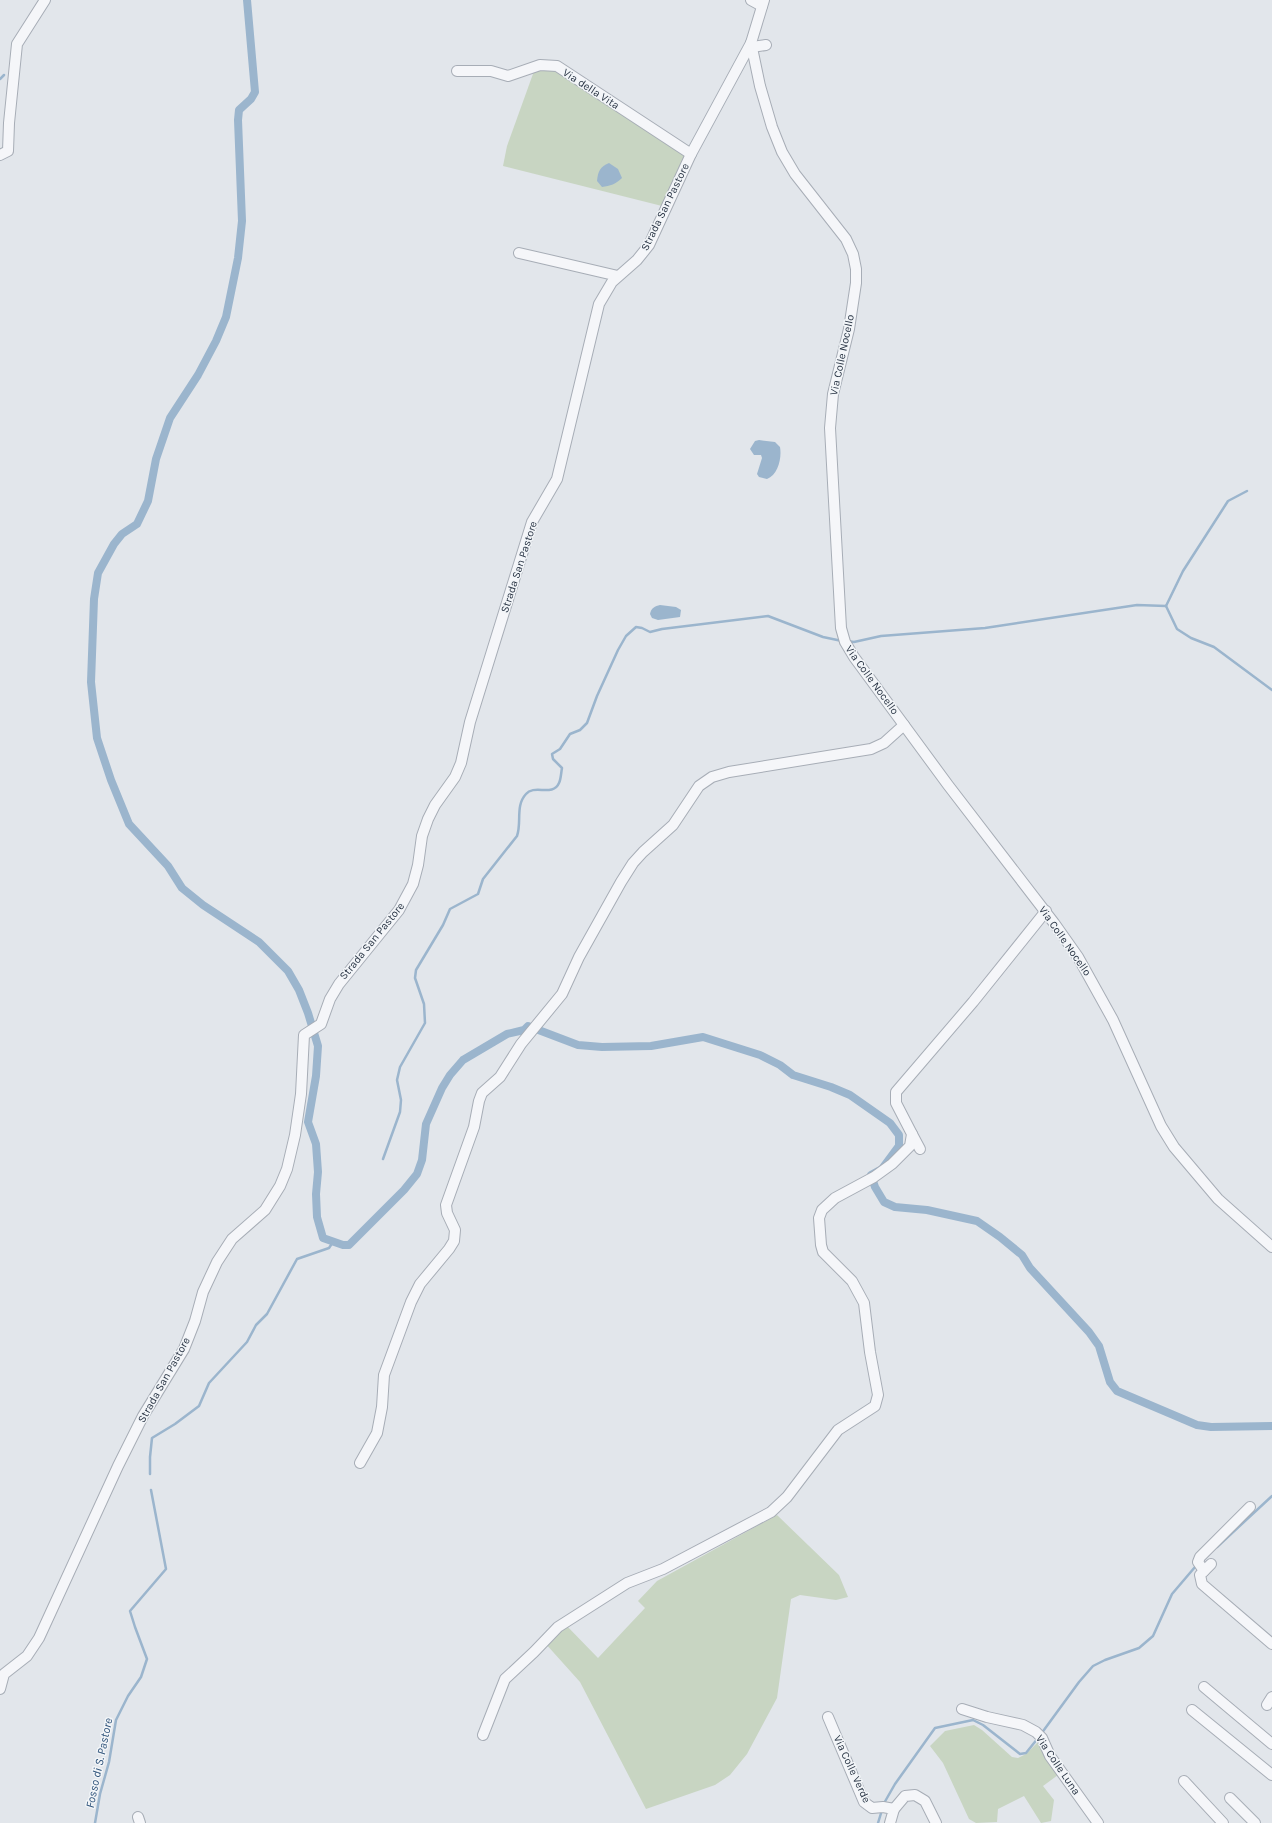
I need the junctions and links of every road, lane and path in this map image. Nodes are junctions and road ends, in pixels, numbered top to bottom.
1 (45, 0) edge
2 (751, 0) edge
3 (763, 3) edge
4 (766, 44) dead end
5 (751, 45) junction
6 (457, 72) dead end
7 (691, 154) junction
8 (0, 155) edge
9 (519, 253) dead end
10 (618, 276) junction
11 (904, 725) junction
12 (1046, 911) junction
13 (912, 1134) junction
14 (920, 1149) dead end
15 (1272, 1247) edge
16 (360, 1463) dead end
17 (1250, 1507) dead end
18 (1211, 1564) dead end
19 (1204, 1571) junction
20 (1272, 1644) edge
21 (1204, 1687) dead end
22 (0, 1689) edge
23 (962, 1709) dead end
24 (1192, 1710) dead end
25 (828, 1717) dead end
26 (483, 1735) dead end
27 (1272, 1744) edge
28 (1272, 1775) edge
29 (1184, 1781) dead end
30 (1230, 1798) dead end
31 (886, 1808) junction
32 (1250, 1821) edge
33 (890, 1823) edge
34 (936, 1823) edge
35 (1098, 1823) edge
36 (1223, 1823) edge

1 - 8 street
2 - 3 street
3 - 5 street, Via Colle Nocello
4 - 5 street
5 - 7 street, Strada San Pastore
5 - 11 street, Via Colle Nocello
6 - 7 street, Via della Vita
7 - 10 street, Strada San Pastore
9 - 10 street
10 - 22 street, Strada San Pastore
11 - 12 street, Via Colle Nocello
11 - 16 street
12 - 13 street
12 - 15 street, Via Colle Nocello
13 - 14 street
13 - 26 street
17 - 19 street
18 - 19 street
19 - 20 street
21 - 27 street
23 - 35 street, Via Colle Luna
24 - 28 street
25 - 31 street, Via Colle Verde
29 - 36 street
30 - 32 street
31 - 33 street
31 - 34 street

